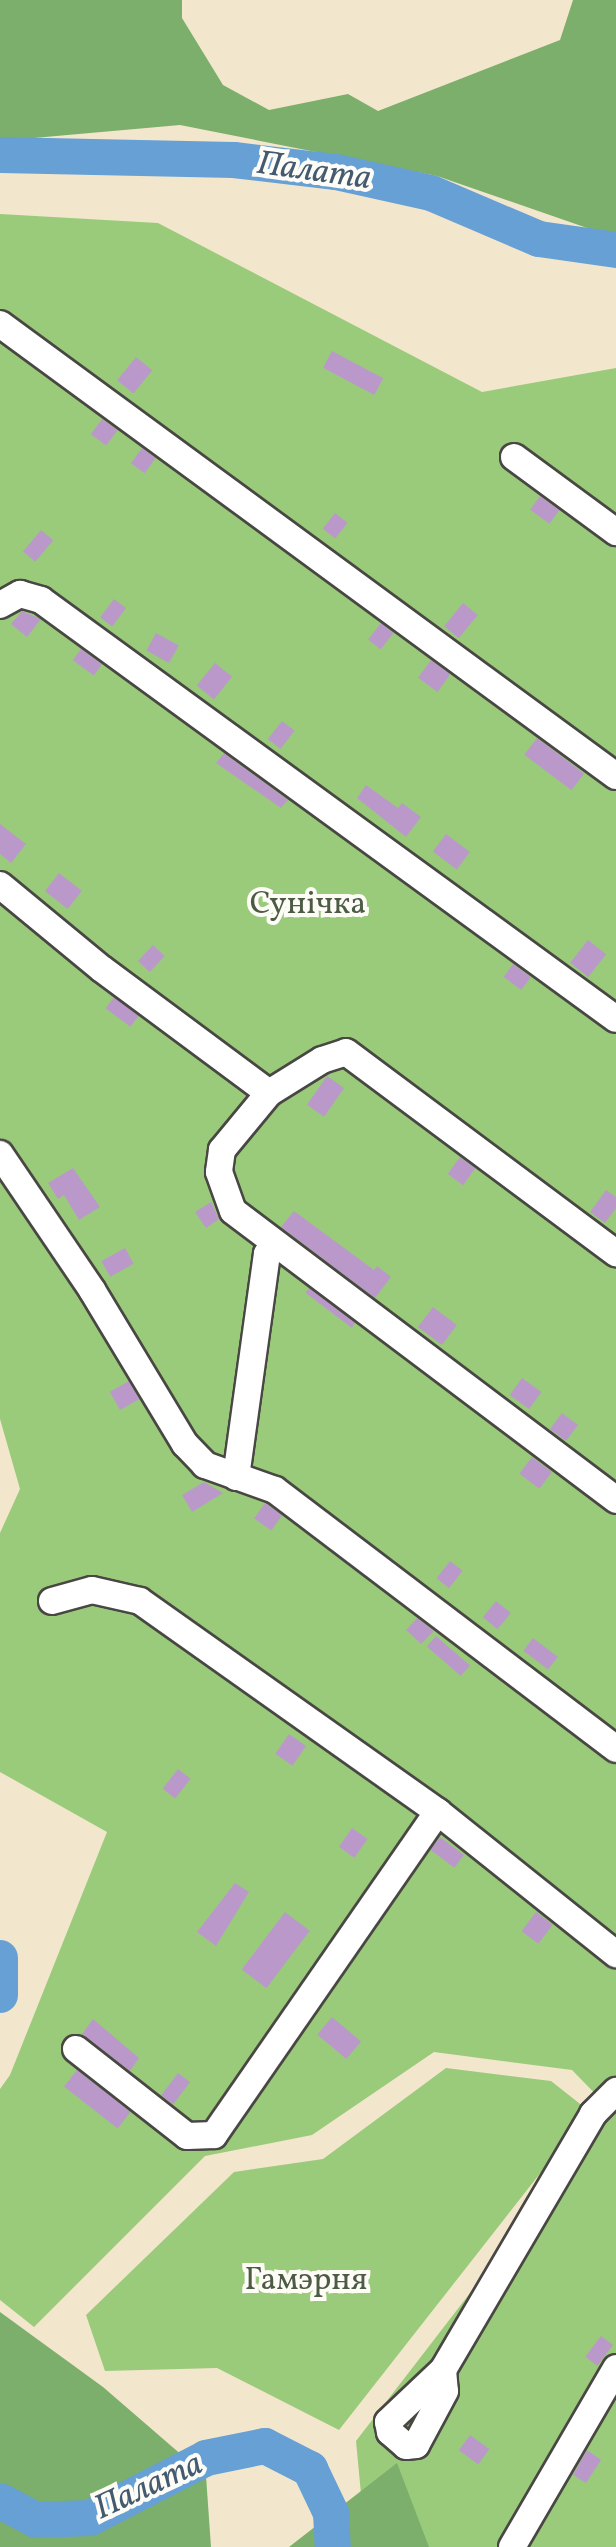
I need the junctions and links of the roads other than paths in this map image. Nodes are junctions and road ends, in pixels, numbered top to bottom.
1 (0, 324) edge
2 (514, 457) dead end
3 (616, 532) edge
4 (0, 605) edge
5 (616, 776) edge
6 (0, 885) edge
7 (616, 1019) edge
8 (269, 1093) junction
9 (0, 1154) edge
10 (273, 1244) junction
11 (616, 1253) edge
12 (236, 1477) junction
13 (616, 1500) edge
14 (52, 1601) dead end
15 (616, 1749) edge
16 (438, 1812) junction
17 (616, 1954) edge
18 (76, 2049) dead end
19 (616, 2091) edge
20 (616, 2368) edge
21 (443, 2370) dead end
22 (512, 2547) edge

1 - 5 street
2 - 3 street
4 - 7 street
6 - 8 street
8 - 10 street
8 - 11 street
9 - 12 street
10 - 12 street
10 - 13 street
12 - 15 street
14 - 16 street
16 - 17 street
16 - 18 street
19 - 21 street
20 - 22 street

